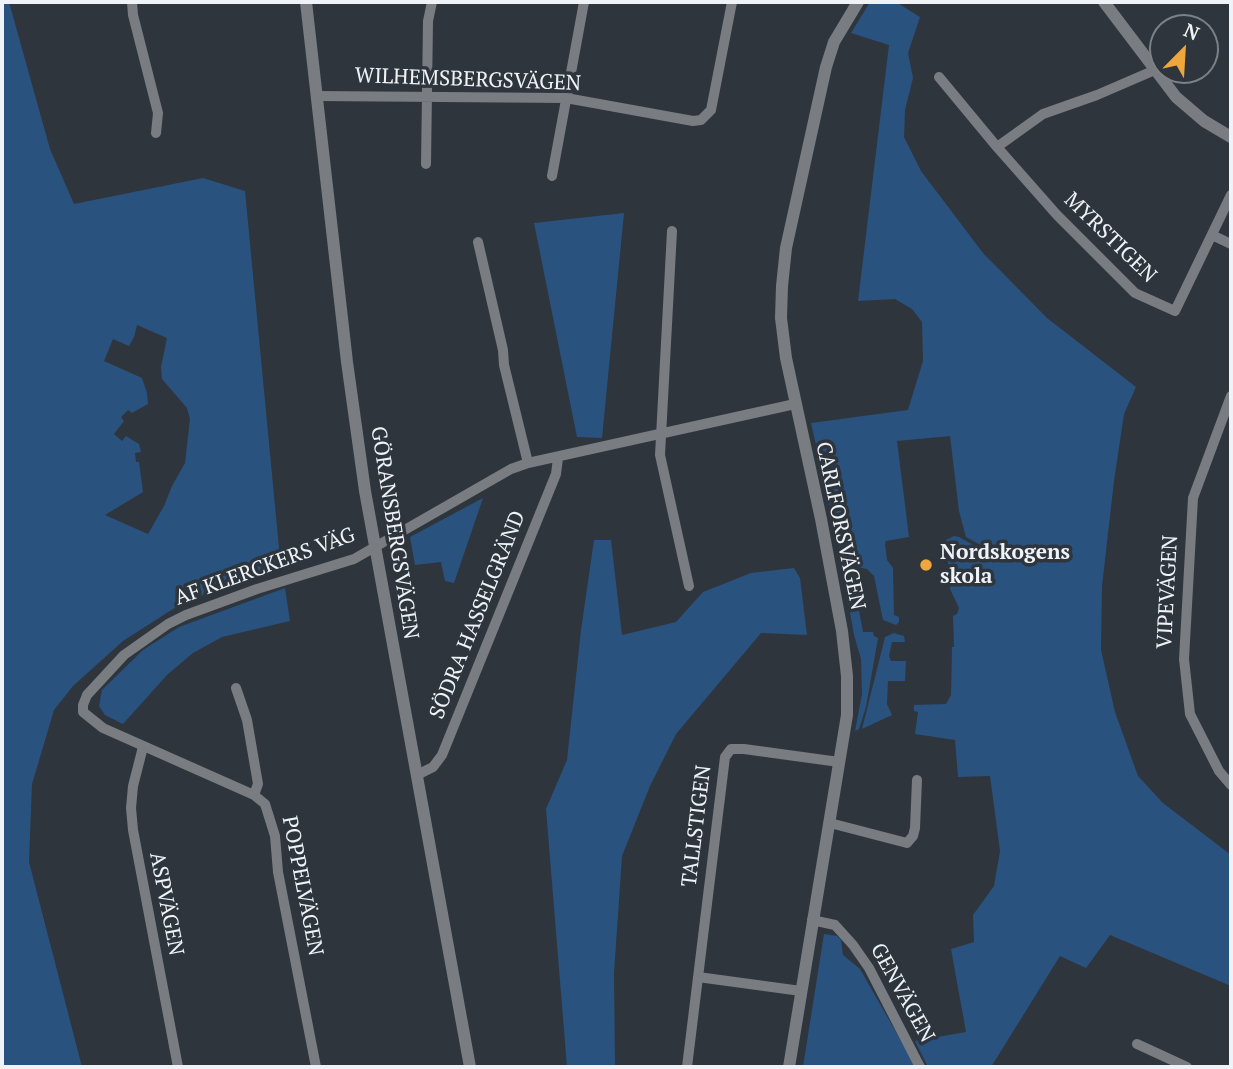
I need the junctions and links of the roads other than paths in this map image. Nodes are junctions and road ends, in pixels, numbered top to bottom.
1 (132, 2) edge
2 (306, 2) edge
3 (432, 2) edge
4 (584, 2) edge
5 (732, 2) edge
6 (858, 2) edge
7 (1104, 2) edge
8 (1149, 63) edge
9 (1149, 72) edge
10 (939, 77) dead end
11 (1166, 84) edge
12 (317, 96) junction
13 (427, 96) junction
14 (566, 98) junction
15 (156, 133) dead end
16 (1231, 137) edge
17 (997, 146) junction
18 (426, 164) dead end
19 (552, 176) dead end
20 (1231, 195) edge
21 (672, 231) dead end
22 (1213, 235) junction
23 (478, 242) dead end
24 (1231, 244) edge
25 (1231, 396) edge
26 (795, 404) junction
27 (661, 433) junction
28 (558, 458) junction
29 (528, 463) junction
30 (376, 545) junction
31 (689, 586) dead end
32 (236, 688) dead end
33 (143, 747) junction
34 (839, 762) junction
35 (416, 775) junction
36 (917, 780) dead end
37 (1231, 785) edge
38 (254, 796) junction
39 (830, 823) junction
40 (812, 920) junction
41 (698, 977) junction
42 (801, 991) junction
43 (1137, 1044) dead end
44 (178, 1067) edge
45 (316, 1067) edge
46 (470, 1067) edge
47 (687, 1067) edge
48 (789, 1067) edge
49 (920, 1067) edge
50 (1187, 1067) edge

1 - 15 street
2 - 12 street, GÖRANSBERGSVÄGEN
3 - 13 street
4 - 14 street
5 - 14 street, WILHEMSBERGSVÄGEN
6 - 26 street, CARLFORSVÄGEN
7 - 8 street
9 - 17 street
10 - 17 street, MYRSTIGEN
11 - 16 street
12 - 13 street, WILHEMSBERGSVÄGEN
12 - 30 street, GÖRANSBERGSVÄGEN
13 - 14 street, WILHEMSBERGSVÄGEN
13 - 18 street
14 - 19 street
17 - 22 street, MYRSTIGEN
20 - 22 street, MYRSTIGEN
21 - 27 street
22 - 24 street
23 - 29 street
25 - 37 street, VIPEVÄGEN
26 - 27 street, AF KLERCKERS VÄG
26 - 34 street, CARLFORSVÄGEN
27 - 28 street, AF KLERCKERS VÄG
27 - 31 street
28 - 29 street, AF KLERCKERS VÄG
28 - 35 street, SÖDRA HASSELGRÄND
29 - 30 street, AF KLERCKERS VÄG
30 - 33 street, AF KLERCKERS VÄG
30 - 35 street, GÖRANSBERGSVÄGEN
32 - 38 street
33 - 38 street
33 - 44 street, ASPVÄGEN
34 - 39 street, CARLFORSVÄGEN
34 - 41 street, TALLSTIGEN
35 - 46 street, GÖRANSBERGSVÄGEN
36 - 39 street
38 - 45 street, POPPELVÄGEN
39 - 40 street, CARLFORSVÄGEN
40 - 42 street, CARLFORSVÄGEN
40 - 49 street, GENVÄGEN
41 - 42 street
41 - 47 street, TALLSTIGEN
42 - 48 street, CARLFORSVÄGEN
43 - 50 street

